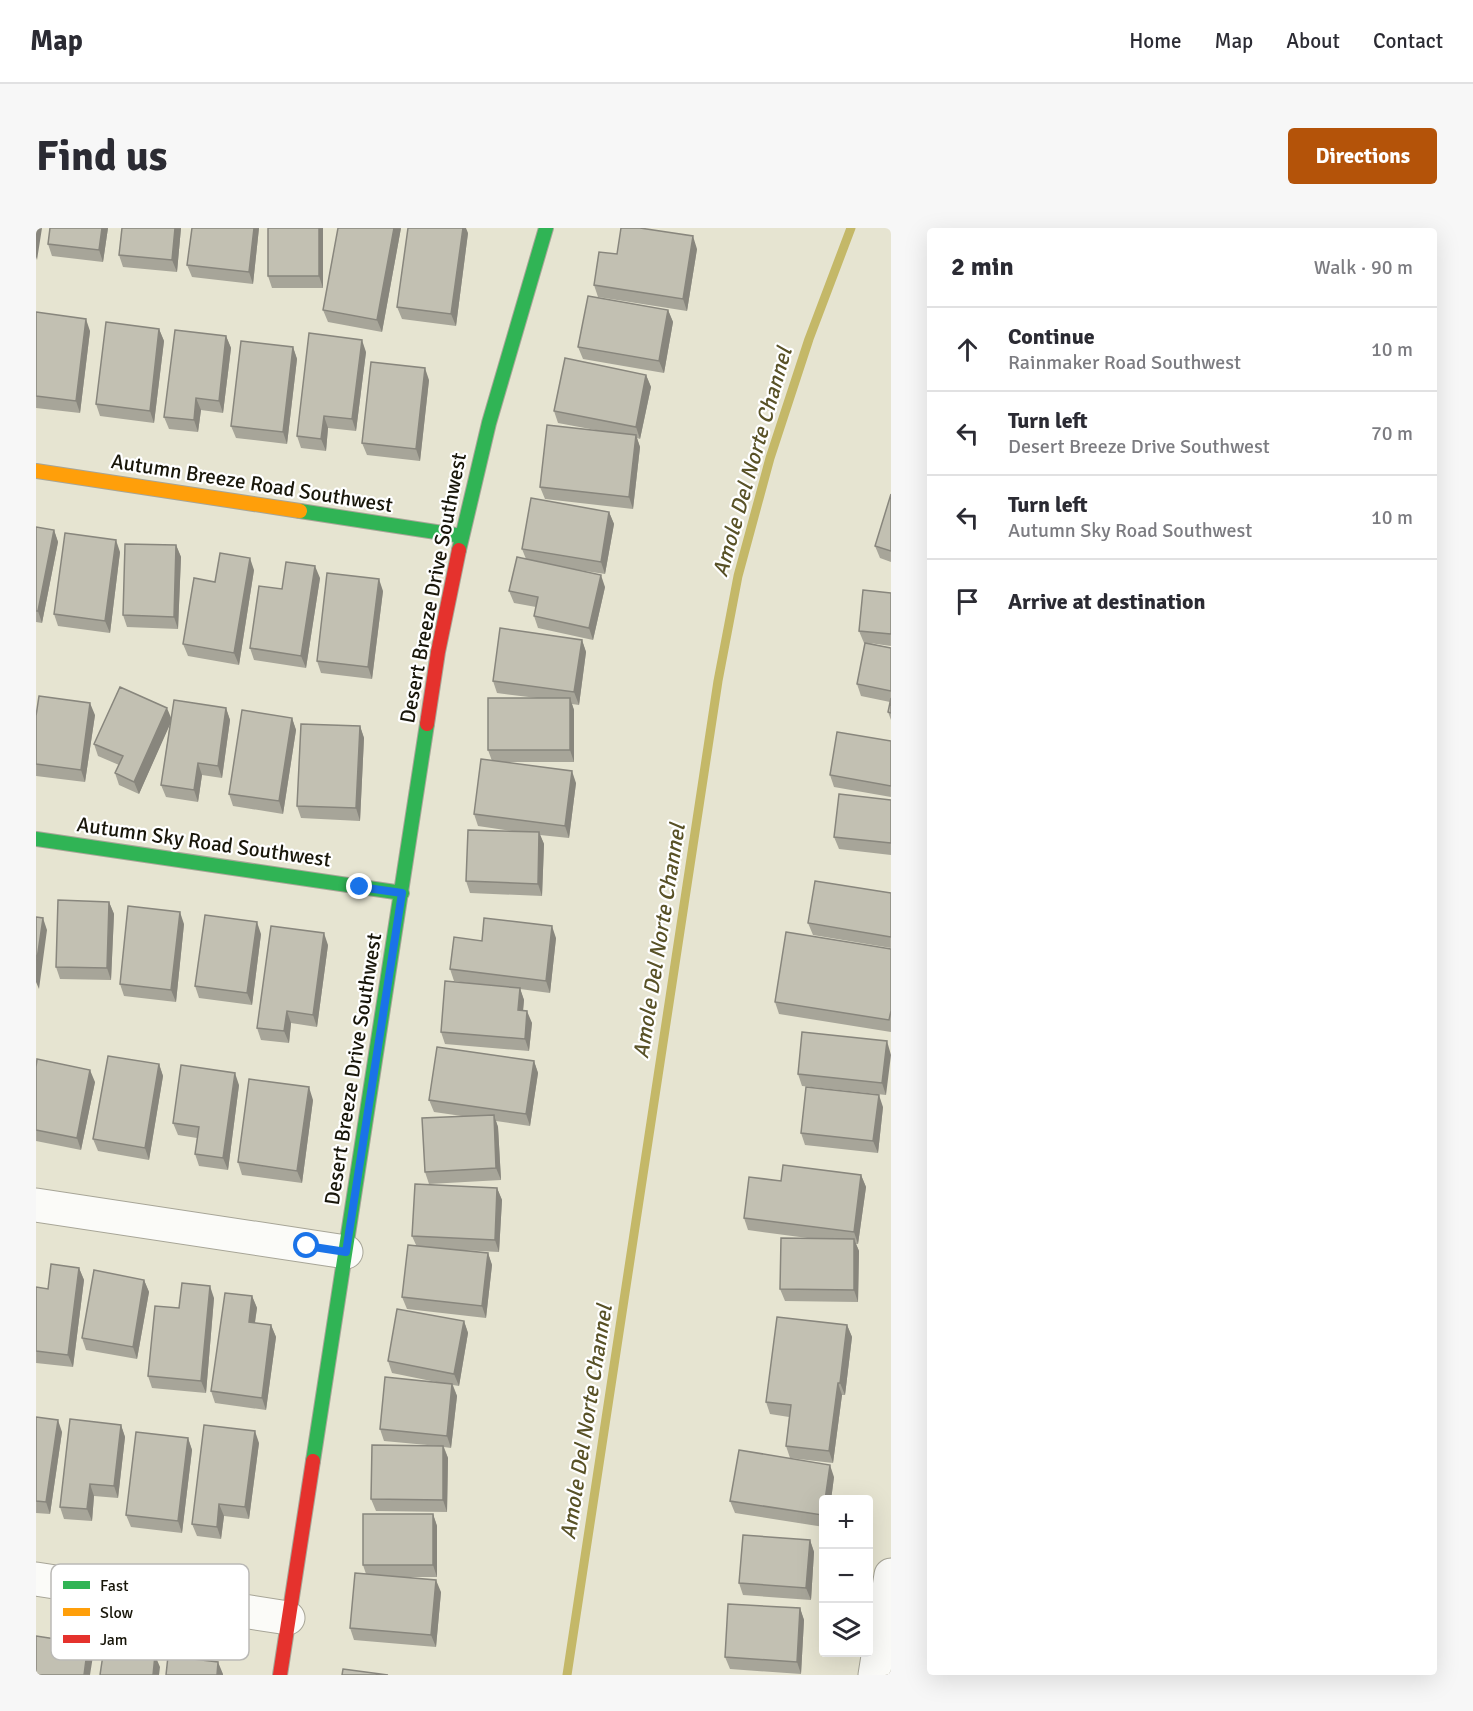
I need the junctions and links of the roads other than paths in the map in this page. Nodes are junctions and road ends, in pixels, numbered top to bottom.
1 (546, 228) edge
2 (36, 471) edge
3 (462, 536) junction
4 (36, 839) edge
5 (402, 893) junction
6 (36, 1205) edge
7 (346, 1252) junction
8 (891, 1575) edge
9 (36, 1579) edge
10 (51, 1581) edge
11 (249, 1612) edge
12 (288, 1618) junction
13 (280, 1675) edge
14 (875, 1675) edge

1 - 3 street, Desert Breeze Drive Southwest
2 - 3 street, Autumn Breeze Road Southwest
3 - 5 street, Desert Breeze Drive Southwest
4 - 5 street, Autumn Sky Road Southwest
5 - 7 street, Desert Breeze Drive Southwest
6 - 7 street
7 - 12 street, Desert Breeze Drive Southwest
8 - 14 street
9 - 10 street
11 - 12 street
12 - 13 street, Desert Breeze Drive Southwest

